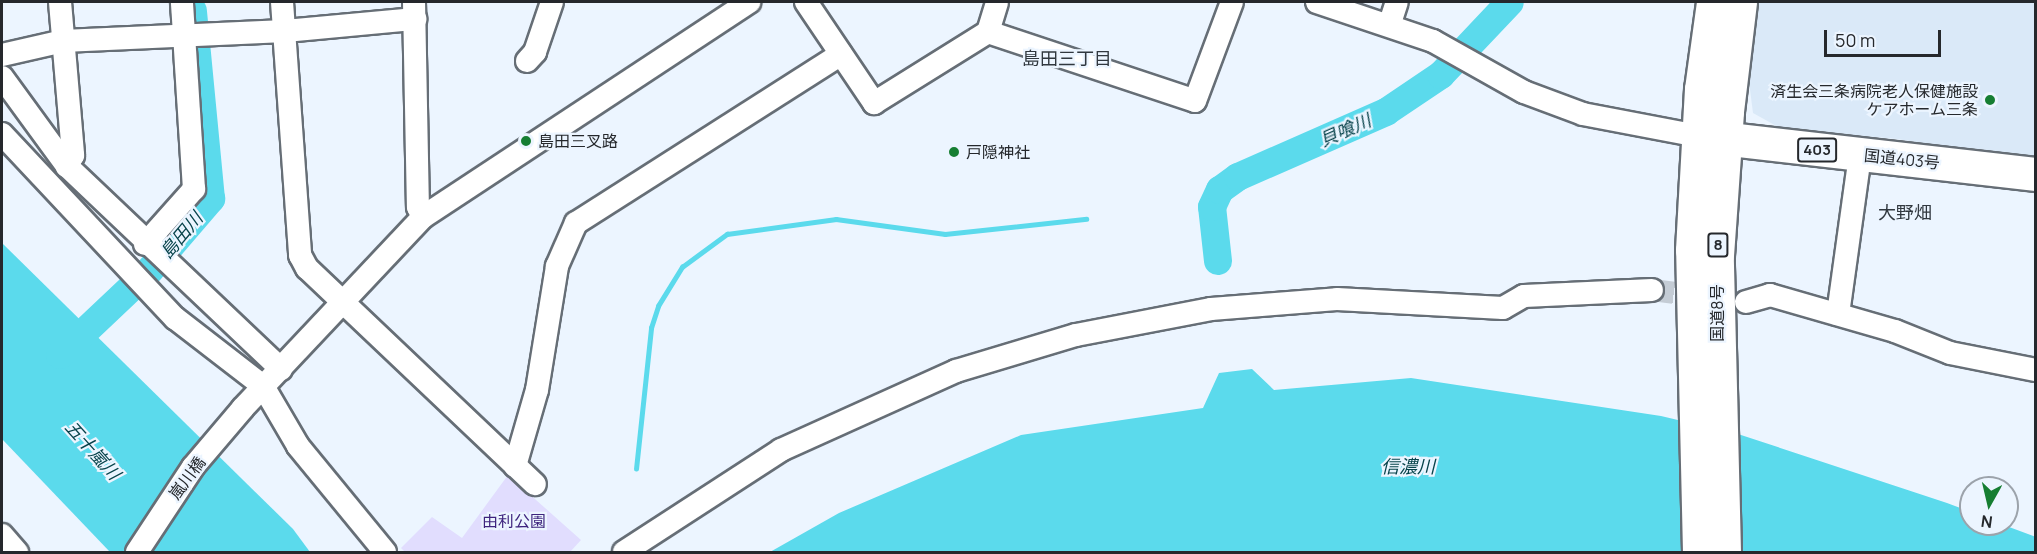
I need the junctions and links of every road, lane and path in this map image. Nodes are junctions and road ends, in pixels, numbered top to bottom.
1 (60, 2) edge
2 (182, 2) edge
3 (282, 2) edge
4 (552, 2) edge
5 (749, 2) edge
6 (806, 2) edge
7 (997, 2) edge
8 (1232, 2) edge
9 (1317, 2) edge
10 (1397, 2) edge
11 (1713, 2) edge
12 (1740, 2) edge
13 (415, 10) edge
14 (1390, 23) junction
15 (285, 31) junction
16 (988, 32) junction
17 (184, 34) junction
18 (63, 41) junction
19 (841, 54) junction
20 (2, 55) edge
21 (527, 61) dead end
22 (2, 77) edge
23 (2, 134) edge
24 (1711, 138) junction
25 (1860, 155) junction
26 (67, 166) junction
27 (2036, 174) edge
28 (423, 217) junction
29 (145, 244) junction
30 (1652, 290) tunnel mouth
31 (344, 302) junction
32 (1746, 302) dead end
33 (1838, 314) junction
34 (1704, 348) junction
35 (281, 369) junction
36 (2036, 370) edge
37 (263, 386) junction
38 (515, 466) junction
39 (535, 484) dead end
40 (2, 535) edge
41 (17, 552) edge
42 (137, 552) edge
43 (385, 552) edge
44 (624, 552) edge
45 (1699, 552) edge
46 (1724, 552) edge

1 - 18 street
2 - 17 street
3 - 15 street
4 - 21 street
5 - 28 street, 嵐川橋
6 - 19 street
7 - 16 street
8 - 16 street
9 - 14 street
10 - 14 street
11 - 24 highway, 国道8号 / 8
12 - 24 highway, 国道8号 / 8
13 - 15 street
13 - 28 street
14 - 24 street
15 - 17 street
15 - 31 street
16 - 19 street
17 - 18 street
17 - 29 street
18 - 20 street
18 - 26 street
19 - 38 street
22 - 26 street
23 - 37 street
24 - 25 highway, 国道403号 / 403
24 - 34 highway, 国道8号 / 8
25 - 27 highway, 国道403号 / 403
25 - 33 street
26 - 29 street
28 - 31 street, 嵐川橋
29 - 35 street
30 - 44 street
31 - 35 street, 嵐川橋
31 - 38 street
32 - 33 street
33 - 36 street
34 - 45 highway, 国道8号 / 8
34 - 46 highway, 国道8号 / 8
35 - 37 street, 嵐川橋
37 - 42 street, 嵐川橋
37 - 43 street
38 - 39 street
40 - 41 street

